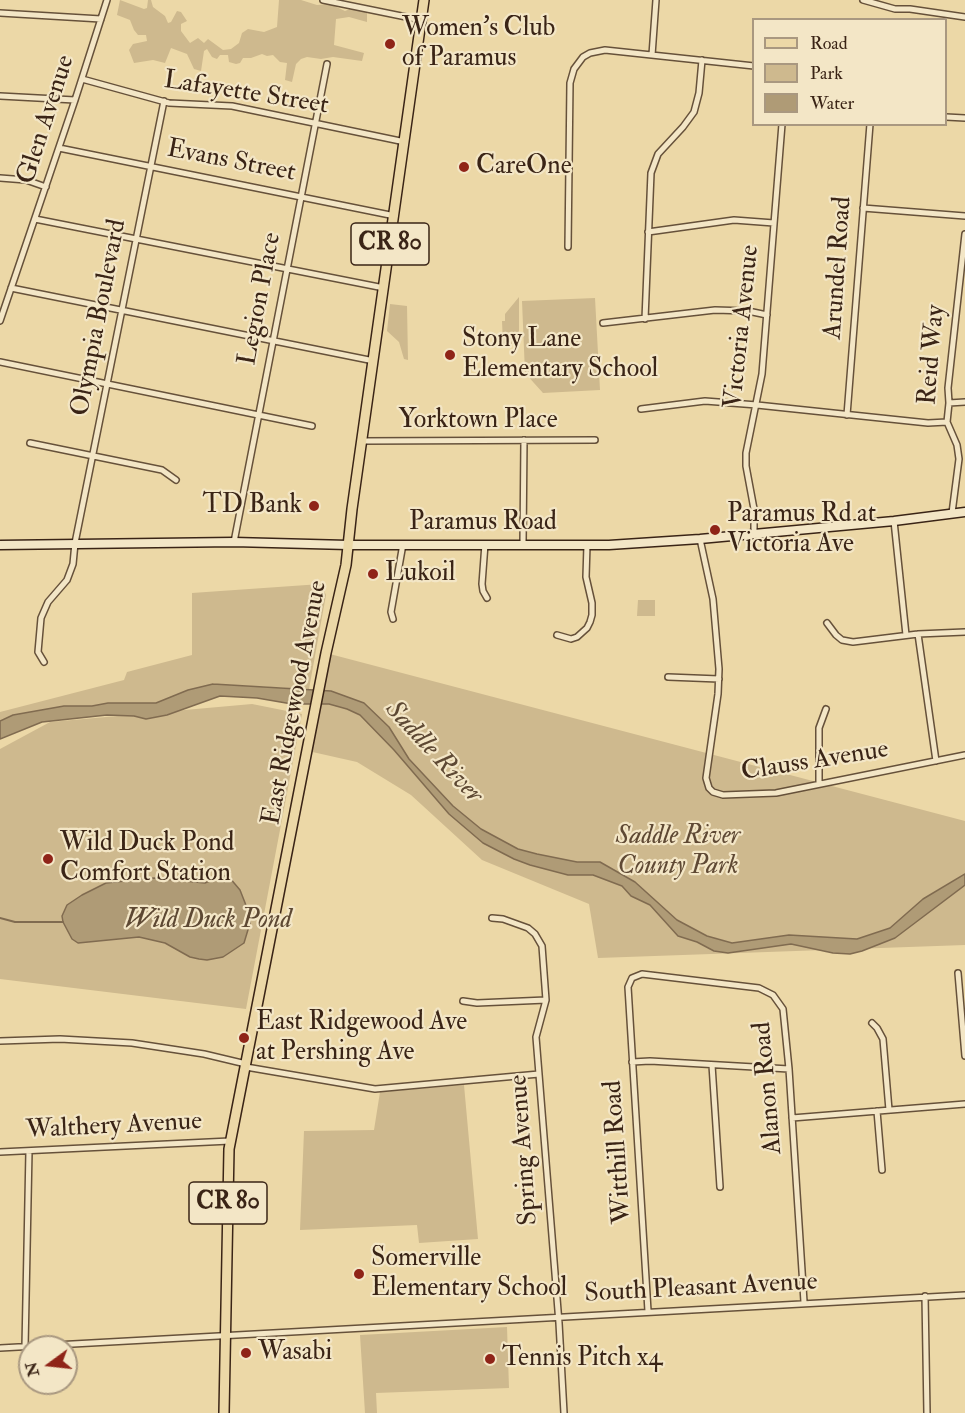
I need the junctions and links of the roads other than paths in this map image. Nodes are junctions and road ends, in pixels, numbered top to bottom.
1 (107, 0) edge
2 (323, 0) edge
3 (424, 0) edge
4 (656, 0) edge
5 (863, 0) edge
6 (0, 13) edge
7 (965, 17) edge
8 (101, 19) junction
9 (421, 20) junction
10 (652, 55) junction
11 (702, 60) junction
12 (327, 64) dead end
13 (752, 66) edge
14 (82, 79) junction
15 (0, 96) edge
16 (75, 100) junction
17 (164, 101) junction
18 (947, 117) edge
19 (965, 118) edge
20 (315, 124) junction
21 (782, 126) edge
22 (870, 126) edge
23 (405, 142) junction
24 (59, 148) junction
25 (150, 166) junction
26 (0, 178) edge
27 (46, 187) junction
28 (302, 196) junction
29 (863, 208) junction
30 (394, 216) junction
31 (965, 216) edge
32 (35, 219) junction
33 (774, 223) junction
34 (648, 232) junction
35 (965, 234) edge
36 (135, 239) junction
37 (568, 248) dead end
38 (287, 269) junction
39 (11, 288) junction
40 (384, 288) junction
41 (122, 310) junction
42 (767, 315) junction
43 (645, 319) junction
44 (0, 321) edge
45 (603, 323) dead end
46 (273, 341) junction
47 (374, 361) junction
48 (0, 362) edge
49 (108, 383) junction
50 (965, 402) edge
51 (949, 403) junction
52 (757, 405) junction
53 (641, 409) dead end
54 (259, 414) junction
55 (847, 415) junction
56 (947, 422) junction
57 (312, 426) dead end
58 (524, 440) junction
59 (594, 440) dead end
60 (362, 441) junction
61 (30, 443) dead end
62 (93, 456) junction
63 (176, 480) dead end
64 (965, 512) edge
65 (952, 513) junction
66 (894, 521) junction
67 (754, 533) junction
68 (700, 539) junction
69 (234, 542) junction
70 (75, 543) junction
71 (523, 543) junction
72 (404, 544) junction
73 (485, 544) junction
74 (0, 545) edge
75 (348, 545) junction
76 (587, 545) junction
77 (487, 598) dead end
78 (393, 620) dead end
79 (827, 623) dead end
80 (965, 632) edge
81 (918, 634) junction
82 (557, 635) dead end
83 (906, 635) junction
84 (44, 662) dead end
85 (668, 677) dead end
86 (719, 679) junction
87 (826, 709) dead end
88 (965, 755) edge
89 (936, 761) junction
90 (819, 784) junction
91 (492, 918) dead end
92 (958, 973) dead end
93 (628, 990) joint
94 (546, 1000) junction
95 (463, 1001) dead end
96 (872, 1023) dead end
97 (0, 1041) edge
98 (965, 1056) edge
99 (633, 1062) junction
100 (712, 1065) junction
101 (246, 1066) junction
102 (789, 1069) junction
103 (539, 1074) junction
104 (965, 1104) edge
105 (889, 1110) junction
106 (878, 1111) junction
107 (792, 1118) junction
108 (230, 1142) junction
109 (29, 1151) junction
110 (0, 1152) edge
111 (882, 1170) dead end
112 (720, 1187) dead end
113 (965, 1295) edge
114 (925, 1296) junction
115 (804, 1302) junction
116 (648, 1311) junction
117 (559, 1317) junction
118 (25, 1335) edge
119 (225, 1335) junction
120 (78, 1344) edge
121 (18, 1347) edge
122 (0, 1348) edge
123 (224, 1413) edge
124 (564, 1413) edge
125 (927, 1413) edge

1 - 8 street, Glen Avenue
2 - 9 street
3 - 9 main road, East Ridgewood Avenue / CR 80
4 - 10 street
5 - 7 street
6 - 8 street
8 - 14 street, Glen Avenue
9 - 23 main road, East Ridgewood Avenue / CR 80
10 - 11 street
10 - 37 street
11 - 13 street
11 - 34 street
12 - 20 street, Legion Place
14 - 16 street, Glen Avenue
14 - 17 street, Lafayette Street
15 - 16 street
16 - 24 street, Glen Avenue
17 - 20 street, Lafayette Street
17 - 25 street, Olympia Boulevard
18 - 19 street
20 - 23 street, Lafayette Street
20 - 28 street, Legion Place
21 - 33 street, Victoria Avenue
22 - 29 street, Arundel Road
23 - 30 main road, East Ridgewood Avenue / CR 80
24 - 25 street, Evans Street
24 - 27 street, Glen Avenue
25 - 28 street, Evans Street
25 - 36 street, Olympia Boulevard
26 - 27 street
27 - 32 street, Glen Avenue
28 - 30 street, Evans Street
28 - 38 street, Legion Place
29 - 31 street
29 - 55 street, Arundel Road
30 - 40 main road, East Ridgewood Avenue / CR 80
32 - 36 street
32 - 39 street, Glen Avenue
33 - 34 street
33 - 42 street, Victoria Avenue
34 - 43 street
35 - 51 street, Reid Way
36 - 38 street
36 - 41 street, Olympia Boulevard
38 - 40 street
38 - 46 street, Legion Place
39 - 41 street
39 - 44 street, Glen Avenue
40 - 47 main road, East Ridgewood Avenue / CR 80
41 - 46 street
41 - 49 street, Olympia Boulevard
42 - 43 street
42 - 52 street, Victoria Avenue
43 - 45 street
46 - 47 street
46 - 54 street, Legion Place
47 - 60 main road, East Ridgewood Avenue / CR 80
48 - 49 street
49 - 54 street
49 - 62 street, Olympia Boulevard
50 - 51 street
51 - 56 street, Reid Way
52 - 53 street
52 - 55 street
52 - 67 street, Victoria Avenue
54 - 57 street
54 - 69 street, Legion Place
55 - 56 street
56 - 65 street, Reid Way
58 - 59 street, Yorktown Place
58 - 60 street, Yorktown Place
58 - 71 street
60 - 75 main road, East Ridgewood Avenue / CR 80
61 - 62 street
62 - 63 street
62 - 70 street, Olympia Boulevard
64 - 65 main road, Paramus Road
65 - 66 main road, Paramus Road
66 - 67 main road, Paramus Road
66 - 83 street
67 - 68 main road, Paramus Road
68 - 76 main road, Paramus Road
68 - 86 street, Clauss Avenue
69 - 70 main road, Paramus Road
69 - 75 main road, Paramus Road
70 - 74 main road, Paramus Road
70 - 84 street, Olympia Boulevard
71 - 73 main road, Paramus Road
71 - 76 main road, Paramus Road
72 - 73 main road, Paramus Road
72 - 75 main road, Paramus Road
72 - 78 street
73 - 77 street
75 - 101 main road, East Ridgewood Avenue / CR 80
76 - 82 street
79 - 83 street
80 - 81 street
81 - 83 street
81 - 89 street
85 - 86 street
86 - 90 street, Clauss Avenue
87 - 90 street
88 - 89 street, Clauss Avenue
89 - 90 street, Clauss Avenue
91 - 94 street, Spring Avenue
92 - 98 street
93 - 99 street, Witthill Road
93 - 102 street, Alanon Road
94 - 95 street
94 - 103 street, Spring Avenue
96 - 105 street
97 - 101 street
99 - 100 street
99 - 116 street, Witthill Road
100 - 102 street
100 - 112 street
101 - 103 street
101 - 108 main road, East Ridgewood Avenue / CR 80
102 - 107 street, Alanon Road
103 - 117 street, Spring Avenue
104 - 105 street
105 - 106 street
106 - 107 street
106 - 111 street
107 - 115 street, Alanon Road
108 - 109 street, Walthery Avenue
108 - 119 main road, East Ridgewood Avenue / CR 80
109 - 110 street, Walthery Avenue
109 - 118 street
113 - 114 street, South Pleasant Avenue
114 - 115 street, South Pleasant Avenue
114 - 125 street
115 - 116 street, South Pleasant Avenue
116 - 117 street, South Pleasant Avenue
117 - 119 street, South Pleasant Avenue
117 - 124 street, Spring Avenue
119 - 120 street, South Pleasant Avenue
119 - 123 main road, East Ridgewood Avenue / CR 80
121 - 122 street, South Pleasant Avenue

